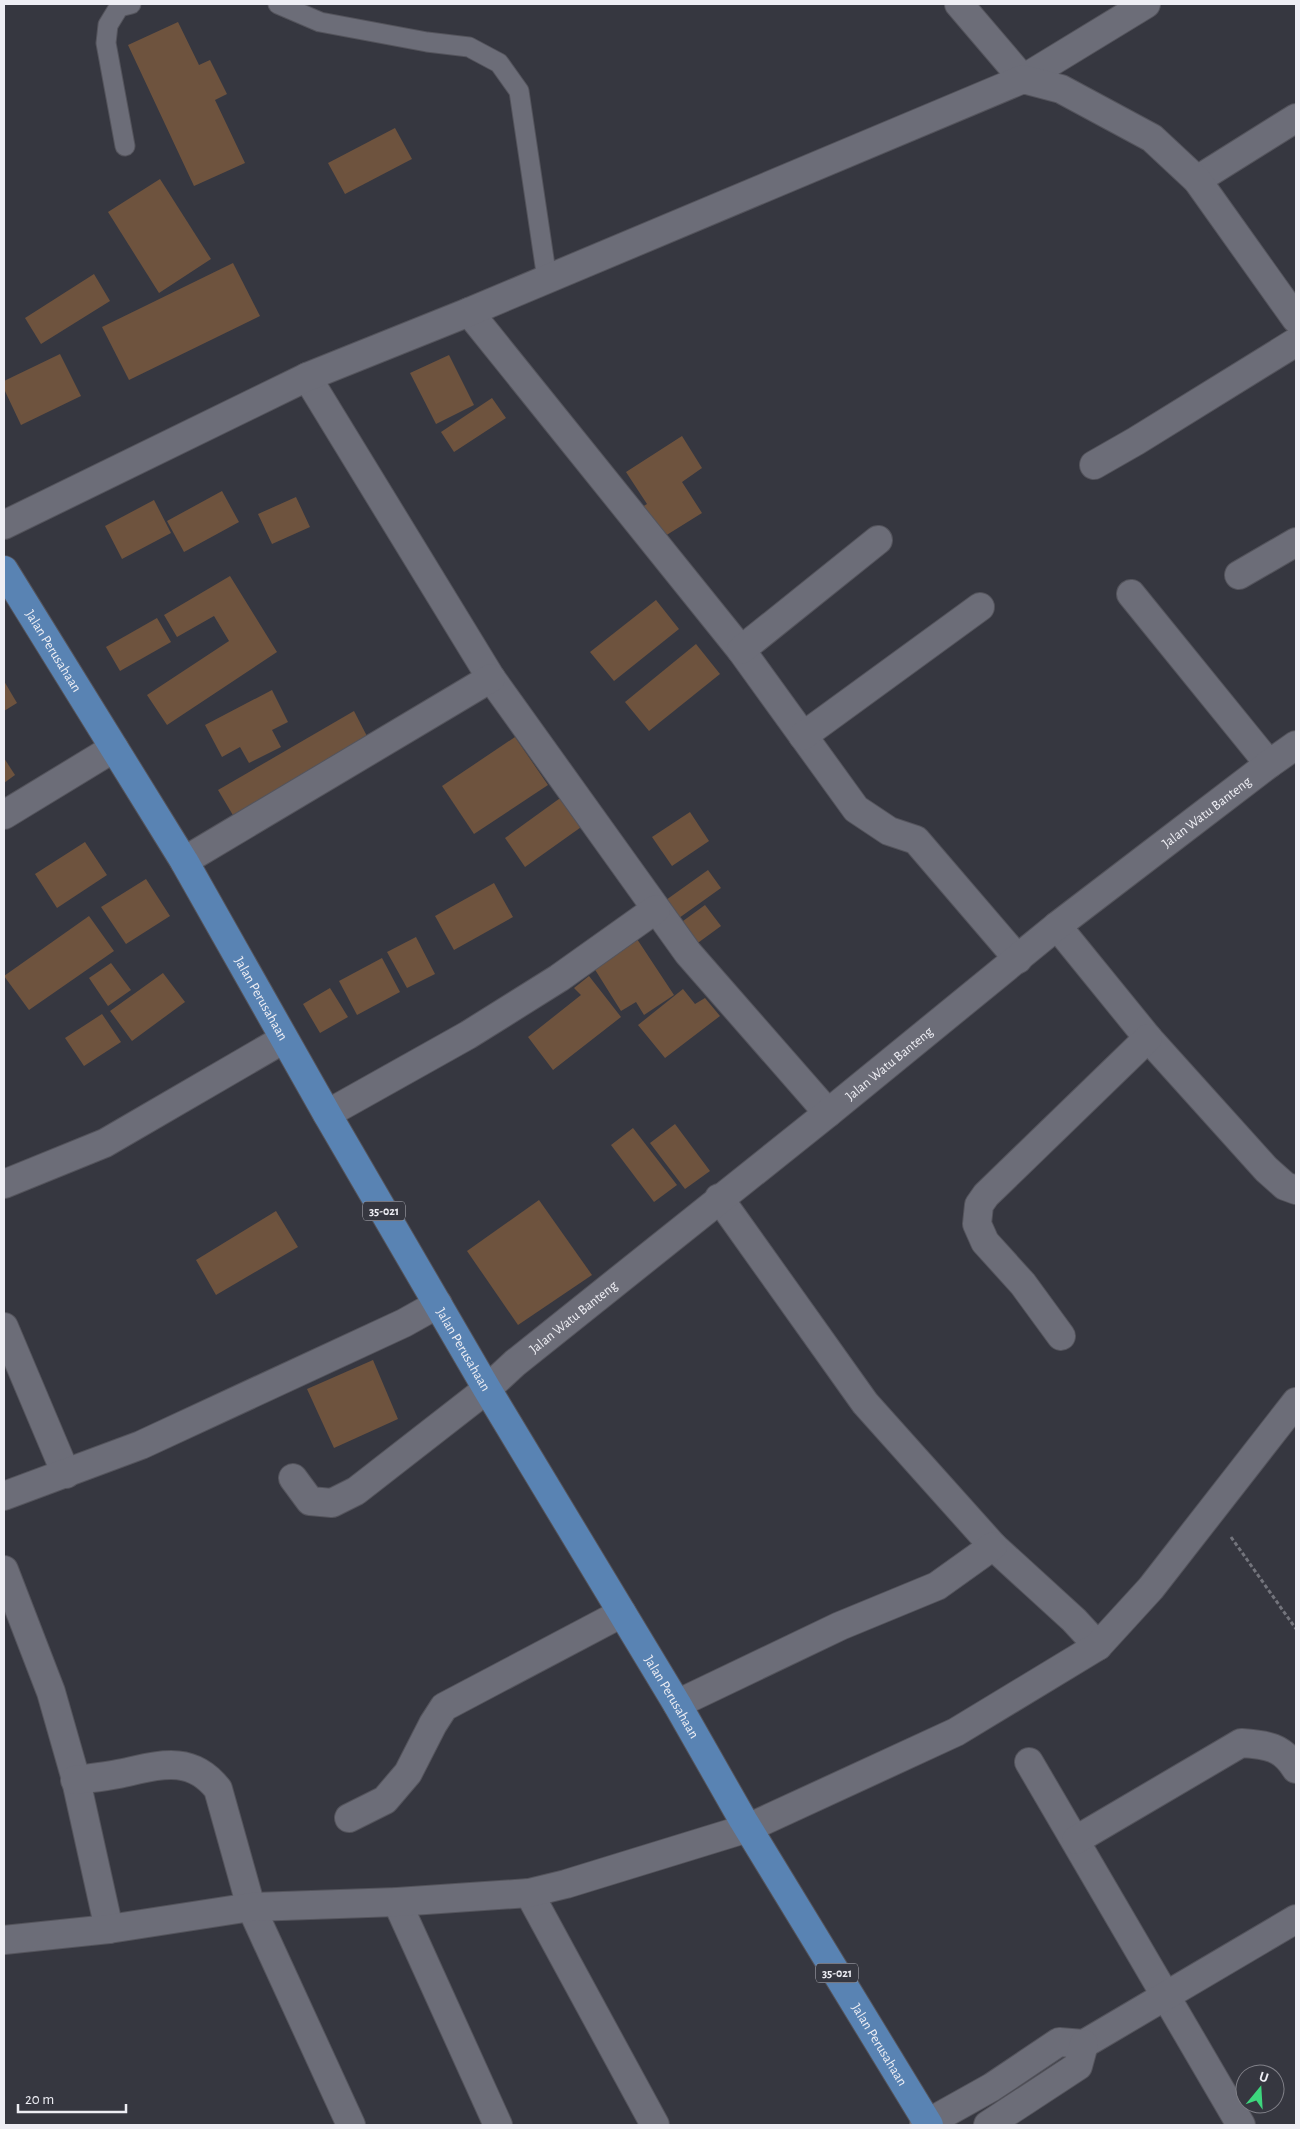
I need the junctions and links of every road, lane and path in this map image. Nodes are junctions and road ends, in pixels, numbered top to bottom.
1 (132, 4) edge
2 (278, 4) edge
3 (959, 4) edge
4 (1146, 4) edge
5 (1023, 79) junction
6 (1296, 118) edge
7 (125, 146) dead end
8 (1197, 180) junction
9 (547, 279) junction
10 (469, 312) junction
11 (1296, 319) edge
12 (1296, 342) edge
13 (307, 377) junction
14 (1094, 465) dead end
15 (4, 524) edge
16 (878, 540) dead end
17 (1296, 542) edge
18 (4, 570) edge
19 (1239, 575) dead end
20 (1131, 594) dead end
21 (4, 601) edge
22 (980, 607) dead end
23 (33, 616) junction
24 (741, 650) junction
25 (491, 678) junction
26 (803, 736) junction
27 (1296, 745) edge
28 (114, 748) junction
29 (1269, 764) junction
30 (4, 816) edge
31 (184, 861) junction
32 (656, 909) junction
33 (1057, 926) junction
34 (1018, 959) junction
35 (1148, 1038) junction
36 (284, 1039) junction
37 (828, 1113) junction
38 (327, 1114) junction
39 (4, 1184) edge
40 (1296, 1190) edge
41 (719, 1198) junction
42 (438, 1304) junction
43 (4, 1327) edge
44 (1061, 1336) dead end
45 (487, 1389) junction
46 (1296, 1402) edge
47 (66, 1474) junction
48 (293, 1478) dead end
49 (4, 1496) edge
50 (1212, 1510) junction
51 (993, 1546) junction
52 (4, 1570) edge
53 (622, 1614) junction
54 (1296, 1629) edge
55 (1087, 1634) junction
56 (677, 1704) junction
57 (1029, 1762) dead end
58 (1296, 1769) edge
59 (75, 1780) junction
60 (349, 1818) dead end
61 (742, 1818) junction
62 (1076, 1840) junction
63 (529, 1893) junction
64 (397, 1902) junction
65 (251, 1908) junction
66 (1296, 1919) edge
67 (109, 1929) junction
68 (4, 1940) edge
69 (1166, 1995) junction
70 (1084, 2044) junction
71 (351, 2125) edge
72 (498, 2125) edge
73 (655, 2125) edge
74 (927, 2125) edge
75 (988, 2125) edge
76 (1241, 2125) edge

1 - 7 lane
2 - 9 lane
3 - 5 street
4 - 5 street
5 - 8 street
5 - 9 street
6 - 8 street
8 - 11 street
9 - 10 street
10 - 13 street
10 - 24 street
12 - 14 street
13 - 15 street
13 - 25 street
16 - 24 street
17 - 19 street
18 - 23 main road, Jalan Perusahaan / 35-021
20 - 29 street
21 - 23 main road
22 - 26 street
23 - 28 main road, Jalan Perusahaan / 35-021
24 - 26 street
25 - 31 street
25 - 32 street
26 - 34 street
27 - 29 street, Jalan Watu Banteng
28 - 30 street
28 - 31 main road, Jalan Perusahaan / 35-021
29 - 33 street, Jalan Watu Banteng
31 - 36 main road, Jalan Perusahaan / 35-021
32 - 37 street
32 - 38 street
33 - 34 street, Jalan Watu Banteng
33 - 35 street
34 - 37 street, Jalan Watu Banteng
35 - 40 street
35 - 44 street
36 - 38 main road, Jalan Perusahaan / 35-021
36 - 39 street
37 - 41 street, Jalan Watu Banteng
38 - 42 main road, Jalan Perusahaan / 35-021
41 - 45 street, Jalan Watu Banteng
41 - 51 street
42 - 45 main road, Jalan Perusahaan / 35-021
42 - 47 street
43 - 47 street
45 - 48 street, Jalan Watu Banteng
45 - 53 main road, Jalan Perusahaan / 35-021
46 - 50 street
47 - 49 street
50 - 54 path
50 - 55 street
51 - 55 street
51 - 56 street
52 - 59 street
53 - 56 main road, Jalan Perusahaan / 35-021
53 - 60 street
55 - 61 street
56 - 61 main road, Jalan Perusahaan / 35-021
57 - 62 street
58 - 62 street
59 - 65 street
59 - 67 street
61 - 63 street
61 - 74 main road, Jalan Perusahaan / 35-021
62 - 69 street
63 - 64 street
63 - 73 street
64 - 65 street
64 - 72 street
65 - 67 street
65 - 71 street
66 - 69 street
67 - 68 street
69 - 70 street
69 - 76 street
70 - 74 street
70 - 75 street

